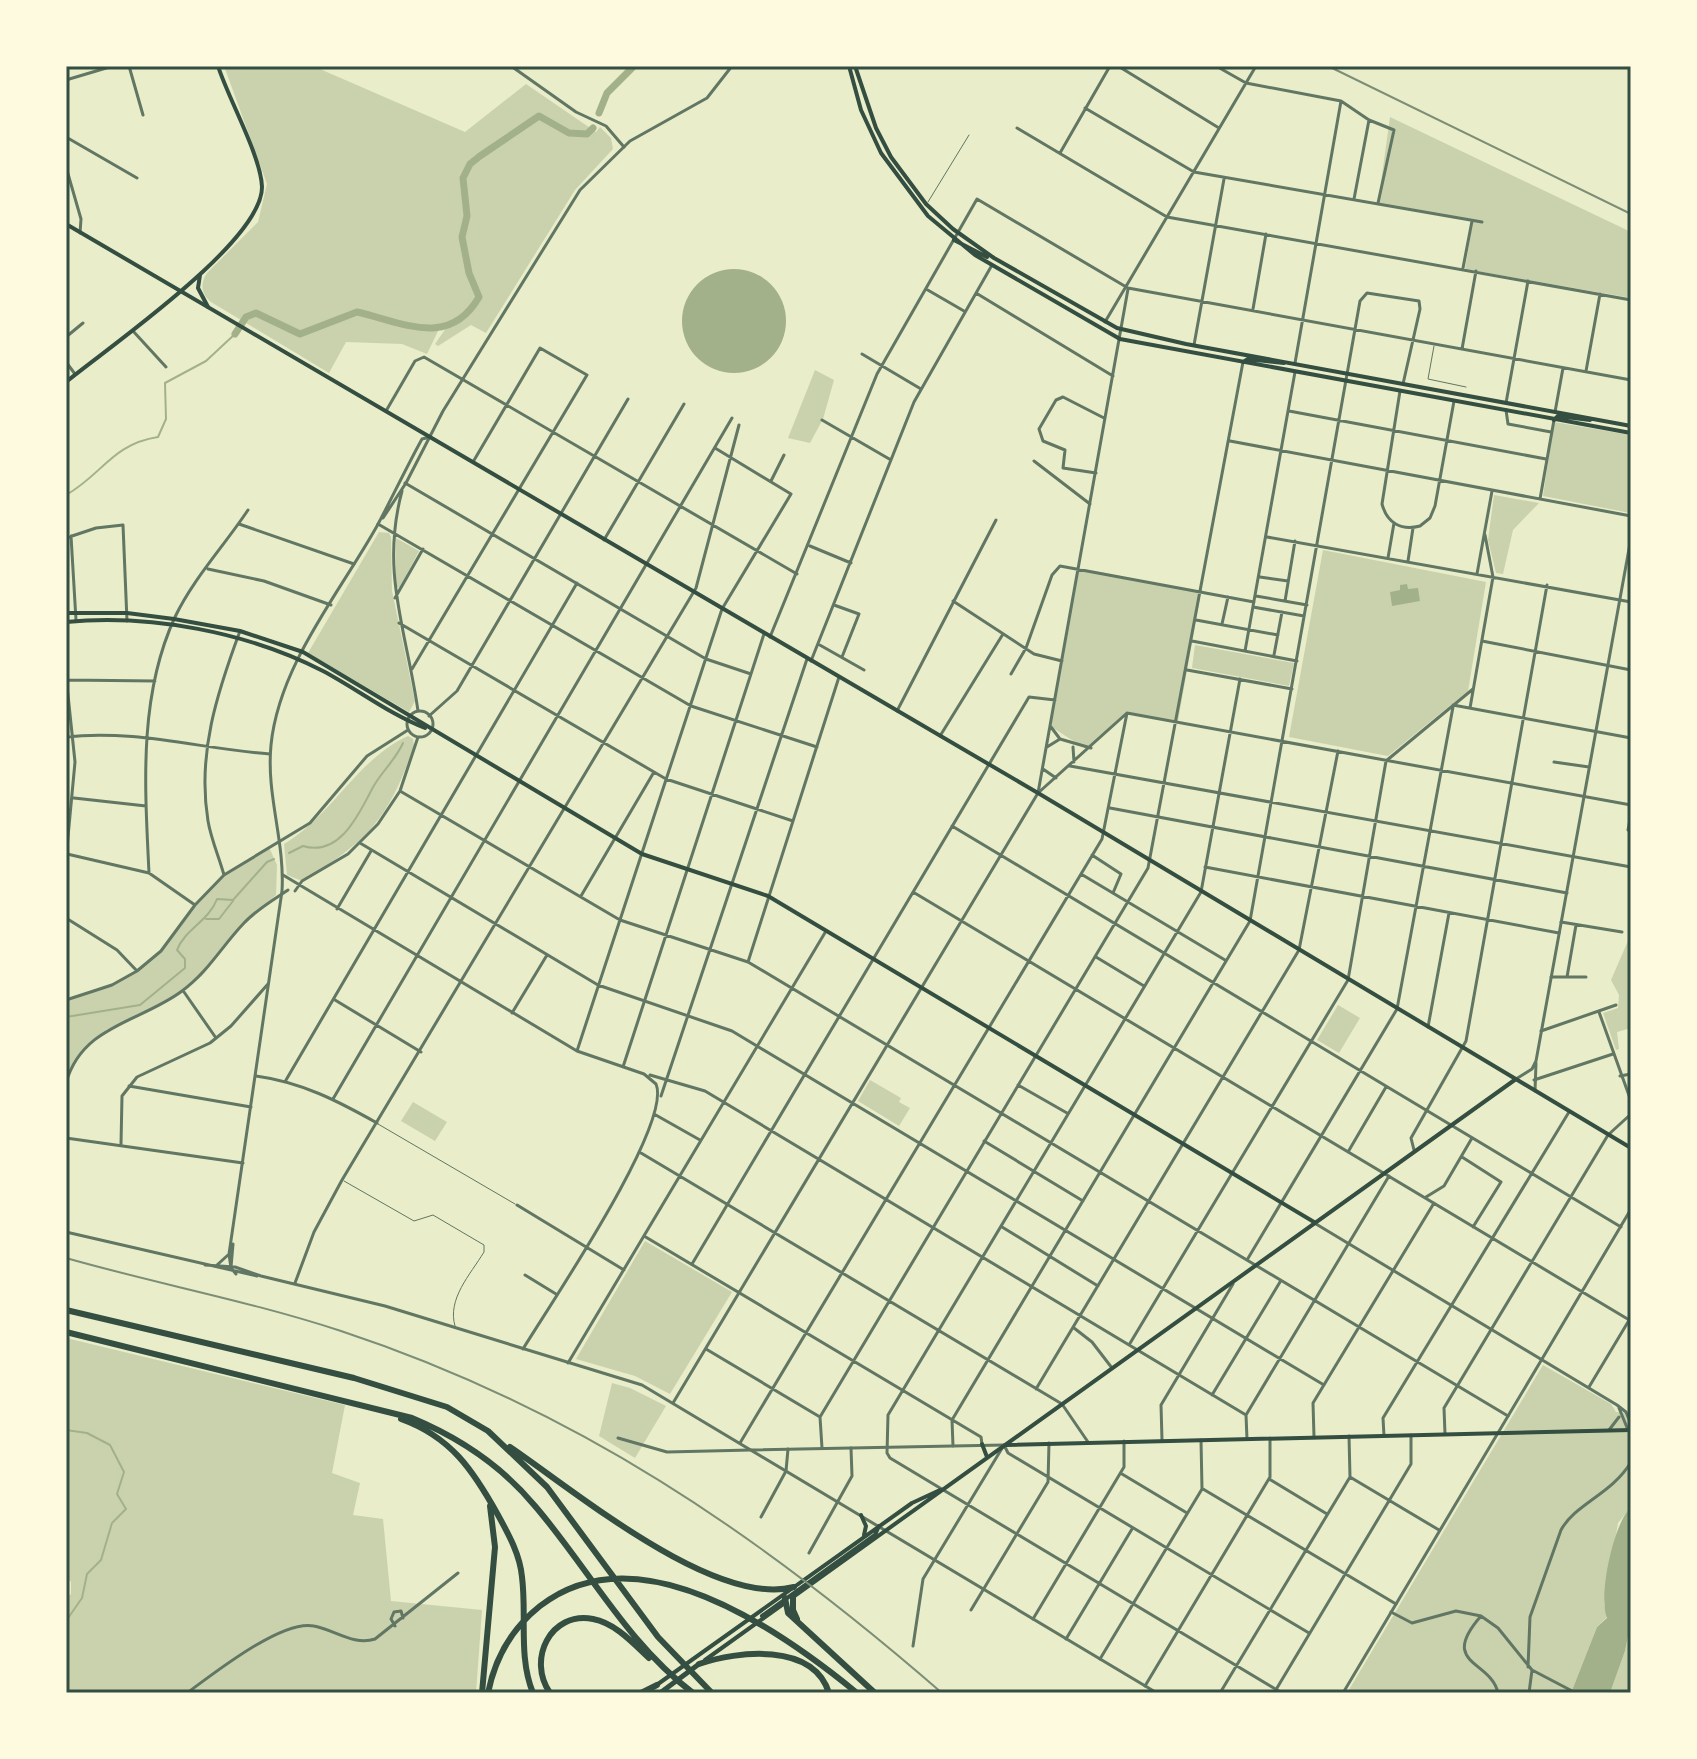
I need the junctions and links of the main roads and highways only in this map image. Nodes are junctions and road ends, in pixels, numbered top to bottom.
1 (218, 66) edge
2 (852, 66) edge
3 (66, 224) edge
4 (993, 262) junction
5 (201, 272) junction
6 (180, 291) junction
7 (209, 307) junction
8 (1243, 362) junction
9 (1287, 362) junction
10 (66, 382) edge
11 (1463, 403) junction
12 (1506, 403) junction
13 (1596, 419) junction
14 (1554, 420) junction
15 (1631, 426) edge
16 (1631, 433) edge
17 (66, 613) edge
18 (66, 622) edge
19 (431, 731) junction
20 (1516, 1079) junction
21 (1631, 1148) edge
22 (1314, 1222) junction
23 (66, 1310) edge
24 (66, 1332) edge
25 (345, 1399) junction
26 (1630, 1426) edge
27 (488, 1431) junction
28 (982, 1444) road end
29 (1004, 1445) junction
30 (987, 1458) junction
31 (942, 1489) junction
32 (489, 1498) junction
33 (861, 1515) road end
34 (879, 1526) junction
35 (863, 1538) junction
36 (794, 1587) junction
37 (787, 1599) junction
38 (804, 1628) junction
39 (697, 1662) junction
40 (660, 1690) edge
41 (482, 1693) edge
42 (488, 1693) edge
43 (533, 1693) edge
44 (550, 1693) edge
45 (644, 1693) edge
46 (693, 1693) edge
47 (714, 1693) edge
48 (829, 1693) edge
49 (857, 1693) edge
50 (875, 1693) edge

1 - 5 main road
2 - 4 main road
2 - 4 main road
3 - 6 main road
4 - 8 main road
4 - 9 main road
5 - 6 main road
5 - 7 main road
6 - 7 main road
6 - 10 main road
7 - 20 main road
8 - 9 main road
8 - 11 main road
9 - 12 main road
11 - 12 main road
11 - 14 main road
12 - 13 main road
13 - 14 main road
13 - 15 main road
14 - 16 main road
17 - 19 main road
18 - 19 main road
19 - 22 main road
20 - 21 main road
20 - 22 main road
22 - 29 main road
23 - 27 highway
24 - 25 highway
25 - 32 highway
25 - 46 highway
26 - 29 main road
27 - 36 highway
27 - 47 highway
28 - 30 main road
29 - 30 main road
30 - 31 main road
31 - 34 main road
31 - 37 main road
32 - 41 highway
32 - 43 highway
33 - 35 main road
34 - 35 main road
34 - 37 main road
35 - 36 main road
36 - 39 main road
37 - 38 highway
37 - 38 highway
37 - 39 main road
38 - 50 highway
39 - 40 highway
39 - 48 highway
40 - 45 highway
42 - 49 highway
44 - 46 highway

